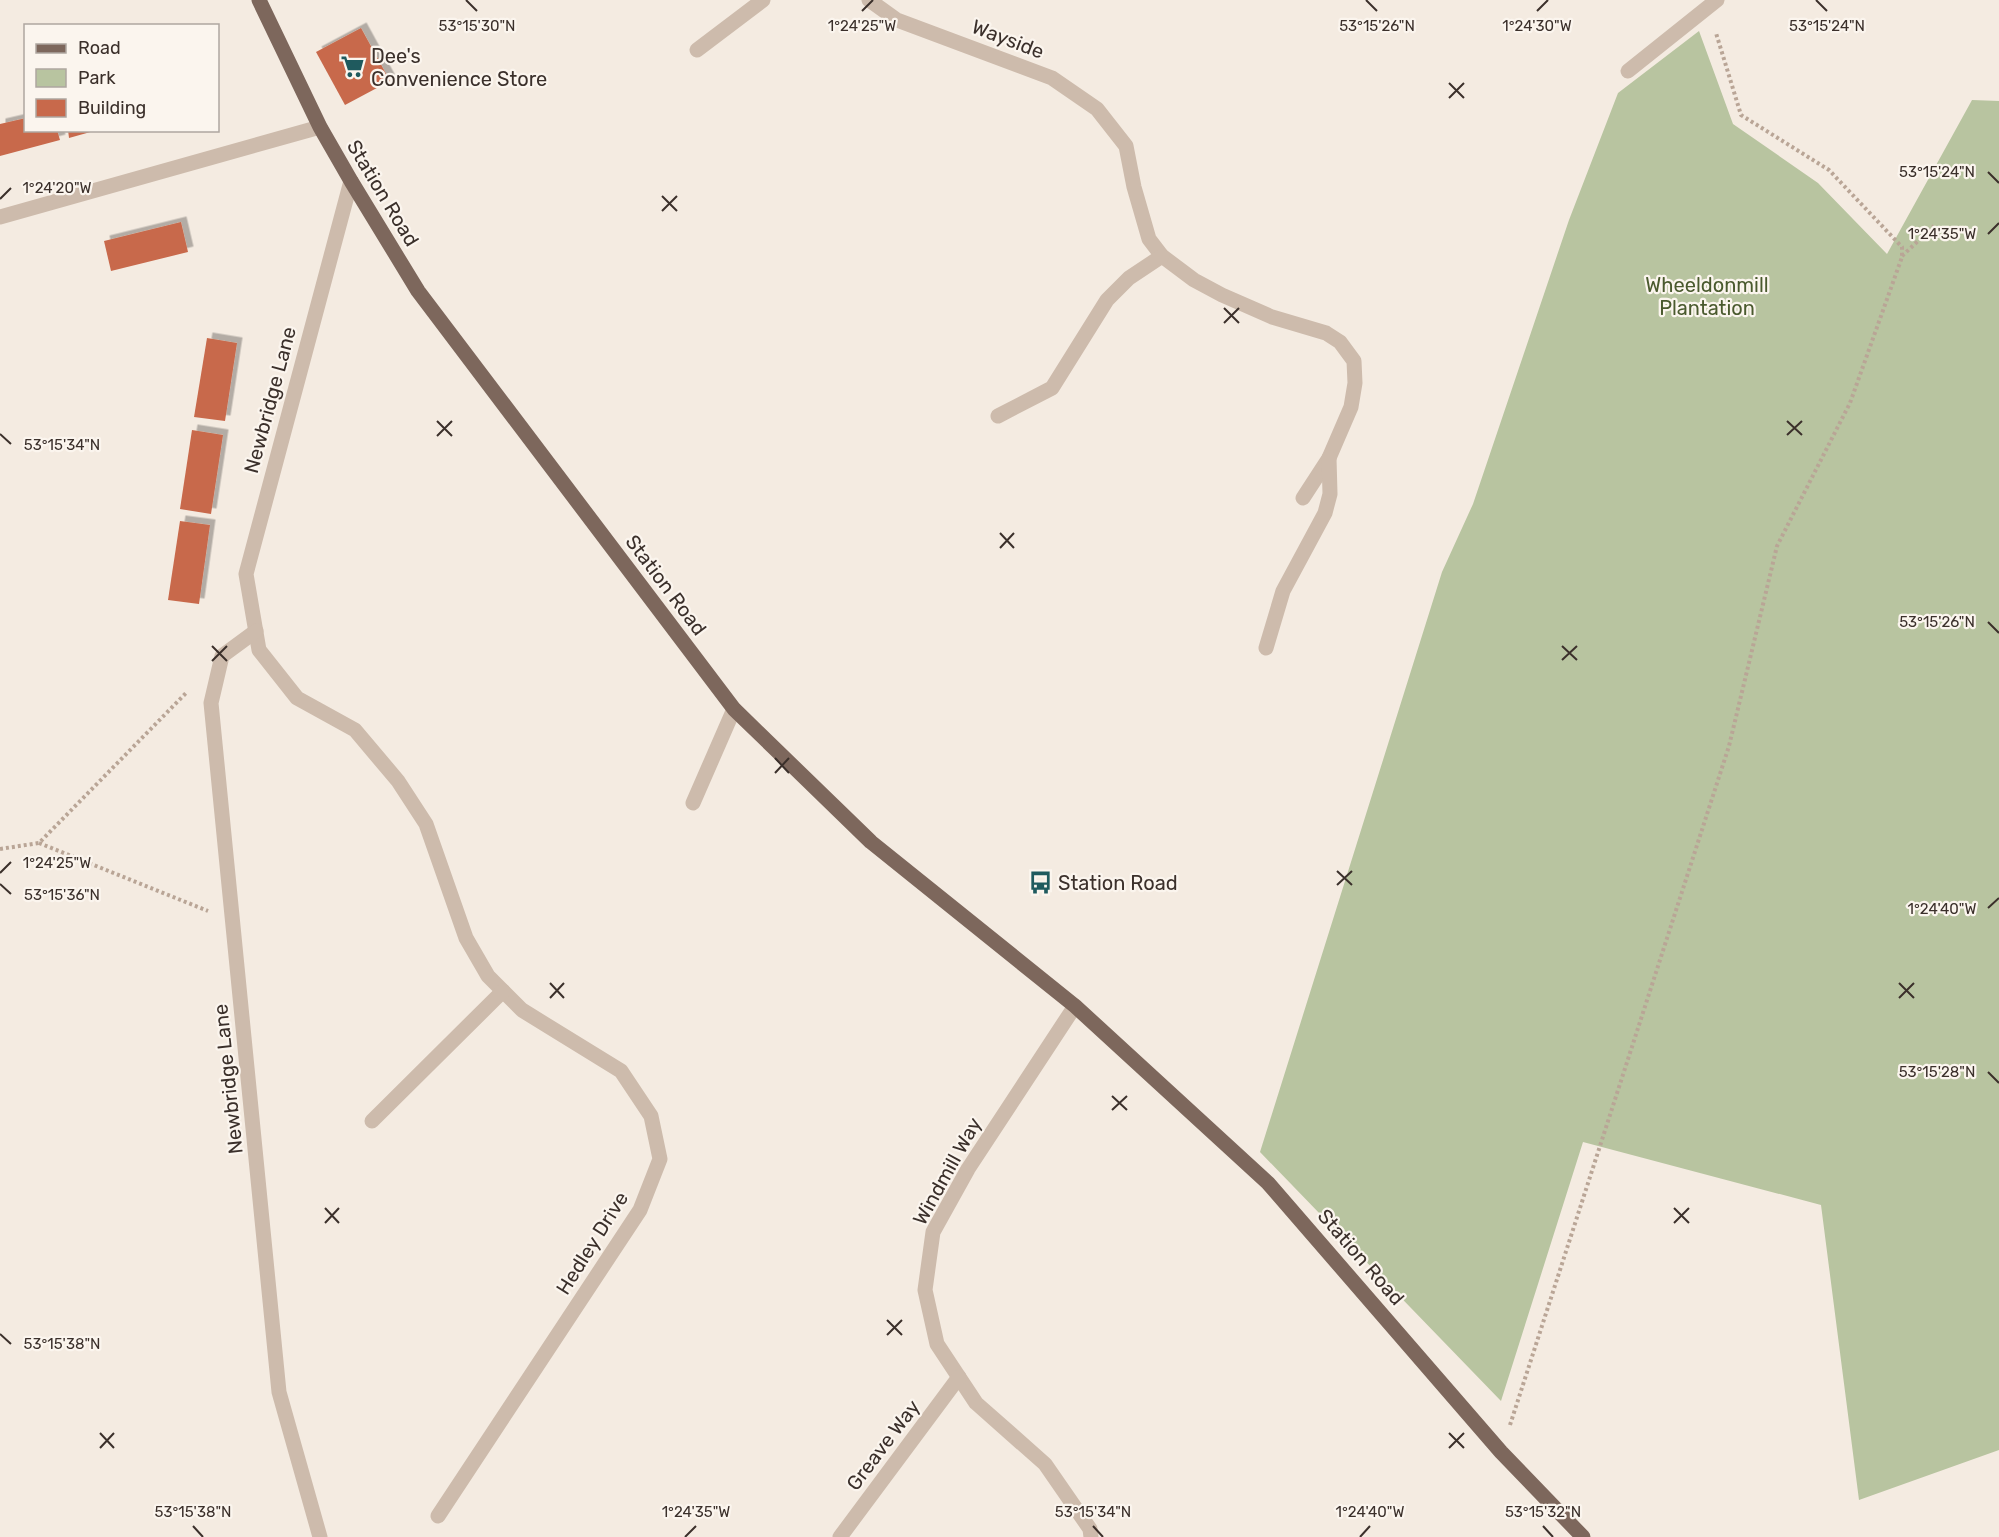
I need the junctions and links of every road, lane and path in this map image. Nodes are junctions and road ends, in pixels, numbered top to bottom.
1 (259, 0) edge
2 (763, 0) edge
3 (869, 0) edge
4 (1713, 3) edge
5 (697, 50) dead end
6 (1628, 71) dead end
7 (320, 127) junction
8 (351, 181) junction
9 (0, 217) edge
10 (1934, 226) dead end
11 (1162, 256) junction
12 (1902, 257) junction
13 (998, 416) dead end
14 (1329, 458) junction
15 (1304, 498) dead end
16 (256, 631) junction
17 (1266, 648) dead end
18 (259, 650) joint
19 (189, 690) dead end
20 (734, 709) junction
21 (693, 803) dead end
22 (39, 843) junction
23 (0, 849) edge
24 (233, 921) junction
25 (503, 991) junction
26 (1075, 1006) junction
27 (372, 1121) dead end
28 (959, 1377) junction
29 (1501, 1452) junction
30 (438, 1516) dead end
31 (320, 1537) edge
32 (840, 1537) edge
33 (1091, 1537) edge
34 (1583, 1537) edge

1 - 7 main road, Station Road
2 - 5 street
3 - 11 street, Wayside
4 - 6 street
4 - 12 path
7 - 8 main road, Station Road
7 - 9 street
8 - 16 street, Newbridge Lane
8 - 20 main road, Station Road
10 - 12 path
11 - 13 street
11 - 14 street
12 - 29 path
14 - 15 street
14 - 17 street
16 - 18 street, Newbridge Lane
16 - 24 street, Newbridge Lane
18 - 25 street, Hedley Drive
19 - 22 path
20 - 21 street
20 - 26 main road, Station Road
22 - 23 path
22 - 24 path
24 - 31 street, Newbridge Lane
25 - 27 street
25 - 30 street, Hedley Drive
26 - 28 street, Windmill Way
26 - 29 main road, Station Road
28 - 32 street, Greave Way
28 - 33 street, Windmill Way
29 - 34 main road, Station Road

